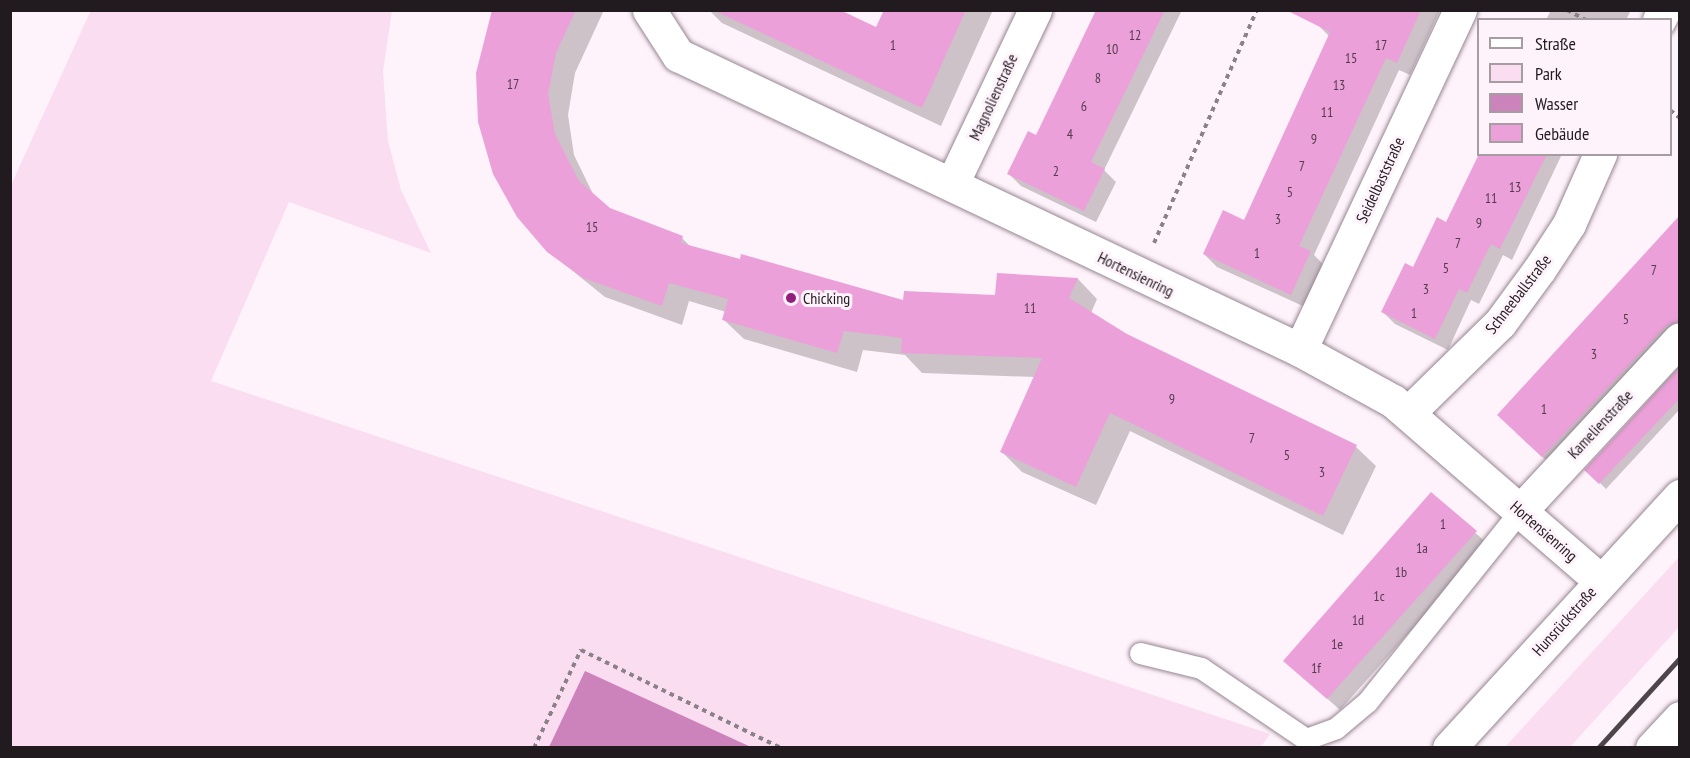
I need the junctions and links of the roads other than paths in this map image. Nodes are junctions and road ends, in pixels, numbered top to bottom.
1 (649, 10) edge
2 (1035, 10) edge
3 (1460, 10) edge
4 (1599, 156) edge
5 (952, 184) junction
6 (1680, 339) edge
7 (1299, 350) junction
8 (1408, 413) junction
9 (1680, 496) edge
10 (1521, 510) junction
11 (1601, 581) junction
12 (1140, 653) dead end
13 (1680, 718) edge
14 (1449, 747) edge
15 (1652, 747) edge

1 - 5 street, Hortensienring
2 - 5 street, Magnolienstraße
3 - 7 street, Seidelbaststraße
4 - 8 street, Schneeballstraße
5 - 7 street, Hortensienring
6 - 10 street, Kamelienstraße
7 - 8 street, Hortensienring
8 - 10 street, Hortensienring
9 - 11 street, Hunsrückstraße
10 - 11 street, Hortensienring
10 - 12 lane
11 - 14 street, Hunsrückstraße
13 - 15 street

